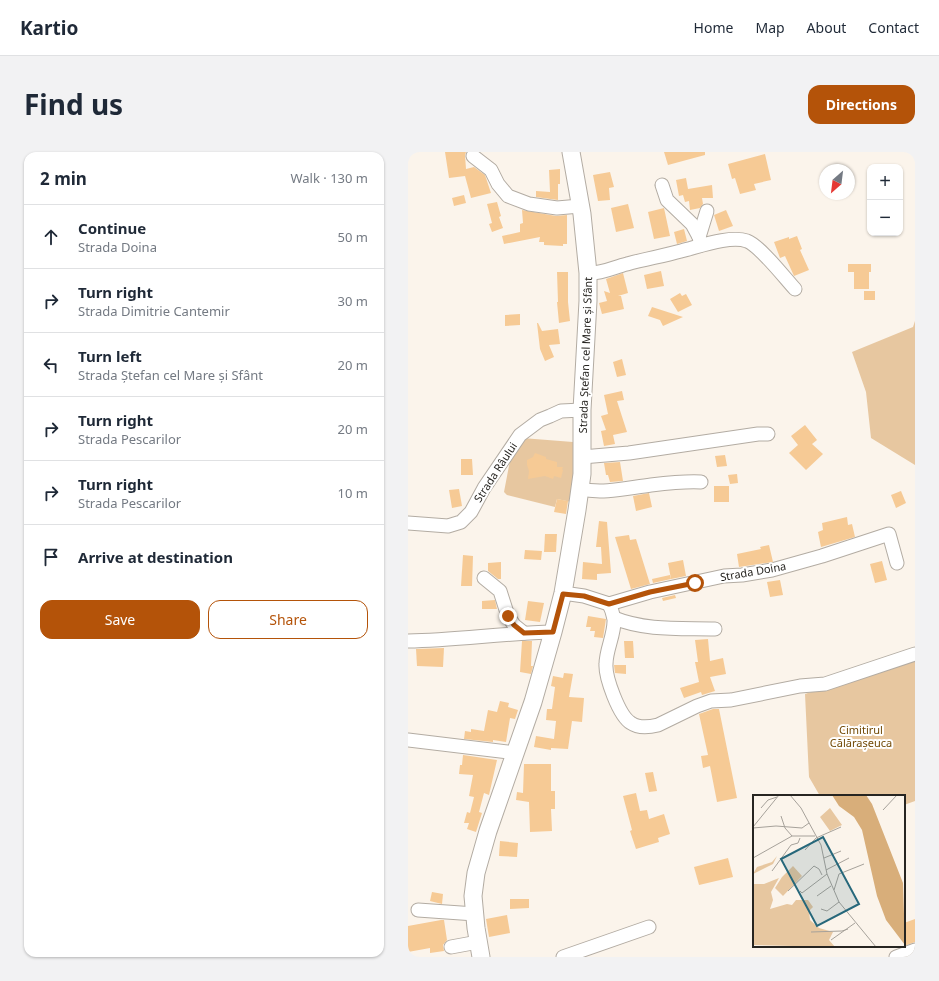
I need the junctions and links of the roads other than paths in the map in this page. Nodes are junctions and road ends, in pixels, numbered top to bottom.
1 (571, 152) edge
2 (473, 156) dead end
3 (662, 185) dead end
4 (580, 206) junction
5 (707, 212) dead end
6 (700, 241) junction
7 (588, 273) junction
8 (795, 288) dead end
9 (582, 410) junction
10 (768, 434) dead end
11 (582, 457) junction
12 (701, 482) dead end
13 (580, 489) junction
14 (408, 523) edge
15 (897, 562) dead end
16 (484, 578) dead end
17 (563, 594) junction
18 (609, 604) junction
19 (614, 618) junction
20 (715, 628) dead end
21 (553, 632) junction
22 (524, 633) junction
23 (408, 641) edge
24 (915, 654) edge
25 (408, 740) edge
26 (516, 753) junction
27 (418, 910) dead end
28 (474, 914) junction
29 (649, 927) dead end
30 (451, 947) dead end
31 (480, 950) edge
32 (915, 950) edge
33 (563, 957) edge
34 (896, 957) edge

1 - 4 main road, Strada Ștefan cel Mare și Sfânt
2 - 4 street
3 - 6 street
4 - 7 main road, Strada Ștefan cel Mare și Sfânt
5 - 6 street
6 - 7 street
6 - 8 street
7 - 9 main road, Strada Ștefan cel Mare și Sfânt
9 - 11 main road, Strada Ștefan cel Mare și Sfânt
9 - 14 street, Strada Râului
10 - 11 street
11 - 13 main road, Strada Ștefan cel Mare și Sfânt
12 - 13 street
13 - 17 main road, Strada Ștefan cel Mare și Sfânt
15 - 18 street, Strada Doina
16 - 22 street
17 - 18 street
17 - 21 main road, Strada Ștefan cel Mare și Sfânt
18 - 19 street
19 - 20 street
19 - 24 street
21 - 22 street
21 - 26 main road, Strada Ștefan cel Mare și Sfânt
22 - 23 street
25 - 26 street
26 - 28 main road, Strada Ștefan cel Mare și Sfânt
27 - 28 street
28 - 31 main road, Strada Ștefan cel Mare și Sfânt
29 - 33 street
30 - 31 street, Strada Ștefan cel Mare și Sfânt
32 - 34 street

